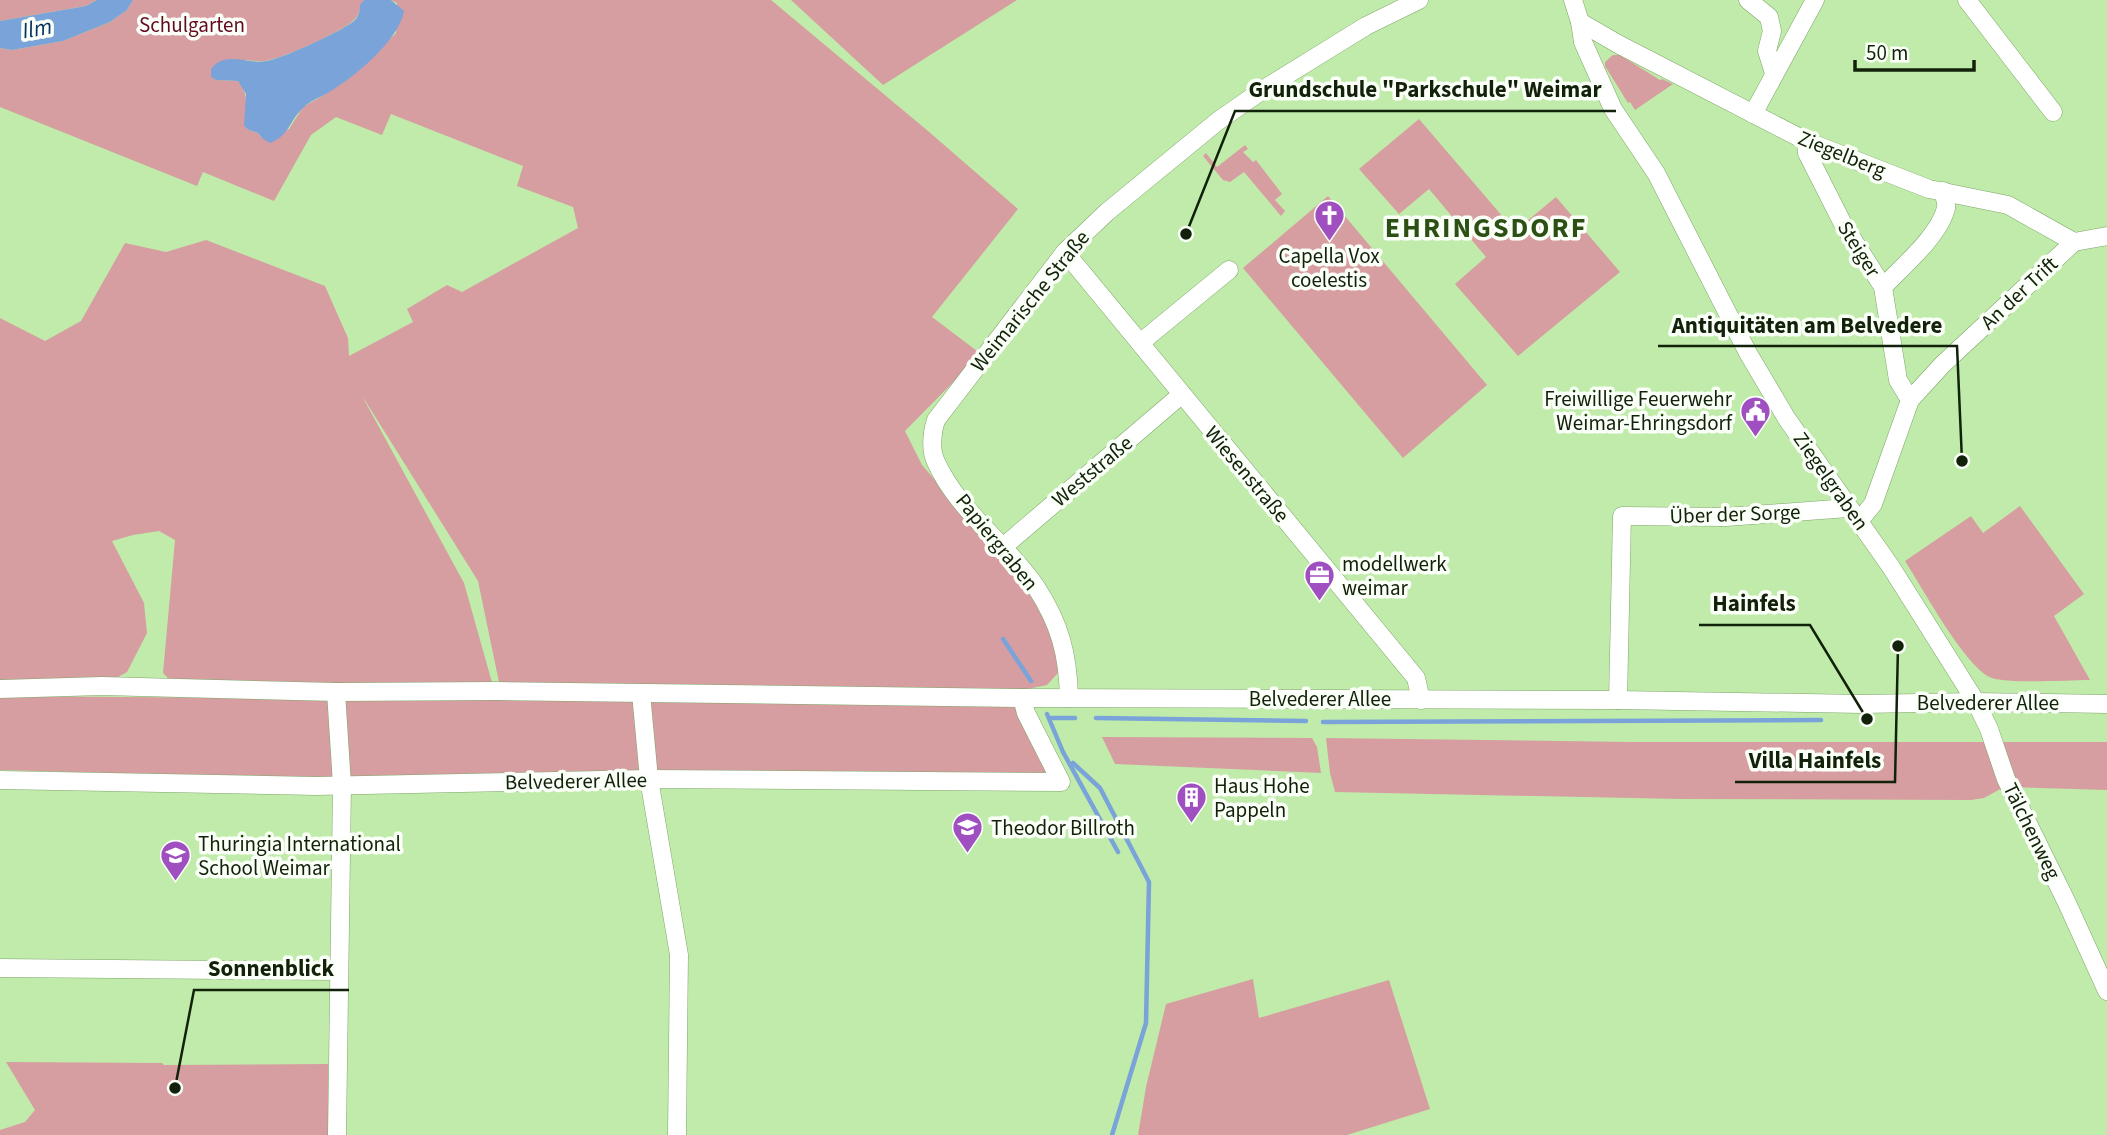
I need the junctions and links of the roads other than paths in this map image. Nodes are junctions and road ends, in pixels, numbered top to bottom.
1 (1419, 0) edge
2 (1573, 0) edge
3 (1748, 0) edge
4 (1815, 0) edge
5 (1967, 0) edge
6 (1580, 22) junction
7 (1774, 73) junction
8 (2053, 112) dead end
9 (1753, 114) junction
10 (1806, 141) junction
11 (1943, 191) junction
12 (2107, 236) edge
13 (2074, 242) junction
14 (1065, 252) junction
15 (1229, 270) dead end
16 (1883, 287) junction
17 (1140, 343) junction
18 (1181, 395) junction
19 (1910, 400) junction
20 (933, 429) joint
21 (1853, 515) junction
22 (1003, 547) junction
23 (0, 689) edge
24 (336, 692) junction
25 (641, 694) junction
26 (1022, 698) junction
27 (1069, 698) junction
28 (1421, 700) junction
29 (1618, 700) junction
30 (1976, 702) junction
31 (2107, 704) edge
32 (649, 779) junction
33 (0, 780) edge
34 (342, 785) junction
35 (2100, 959) edge
36 (0, 968) edge
37 (339, 971) junction
38 (2107, 991) edge
39 (337, 1135) edge
40 (677, 1135) edge

1 - 14 street, Weimarische Straße
2 - 6 street, Ziegelgraben
3 - 7 street
4 - 7 street
5 - 8 street
6 - 9 street, Ziegelberg
6 - 21 street, Ziegelgraben
7 - 9 street
9 - 10 street, Ziegelberg
10 - 11 street, Ziegelberg
10 - 16 street, Steiger
11 - 13 street, Ziegelberg
11 - 16 street
12 - 13 street
13 - 19 street, An der Trift
14 - 17 street, Wiesenstraße
14 - 20 street, Weimarische Straße
15 - 17 street
16 - 19 street, Steiger
17 - 18 street, Wiesenstraße
18 - 22 street, Weststraße
18 - 28 street, Wiesenstraße
19 - 21 street, An der Trift
20 - 22 street, Papiergraben
21 - 29 street, Über der Sorge
21 - 30 street, Ziegelgraben
22 - 27 street, Papiergraben
23 - 24 street, Belvederer Allee
24 - 25 street, Belvederer Allee
24 - 34 street
25 - 26 street, Belvederer Allee
25 - 32 street
26 - 27 street, Belvederer Allee
26 - 32 street, Belvederer Allee
27 - 28 street, Belvederer Allee
28 - 29 street, Belvederer Allee
29 - 30 street, Belvederer Allee
30 - 31 street, Belvederer Allee
30 - 35 street, Tälchenweg
32 - 34 street, Belvederer Allee
32 - 40 street
33 - 34 street, Belvederer Allee
34 - 37 street
35 - 38 street, Tälchenweg
36 - 37 street
37 - 39 street

